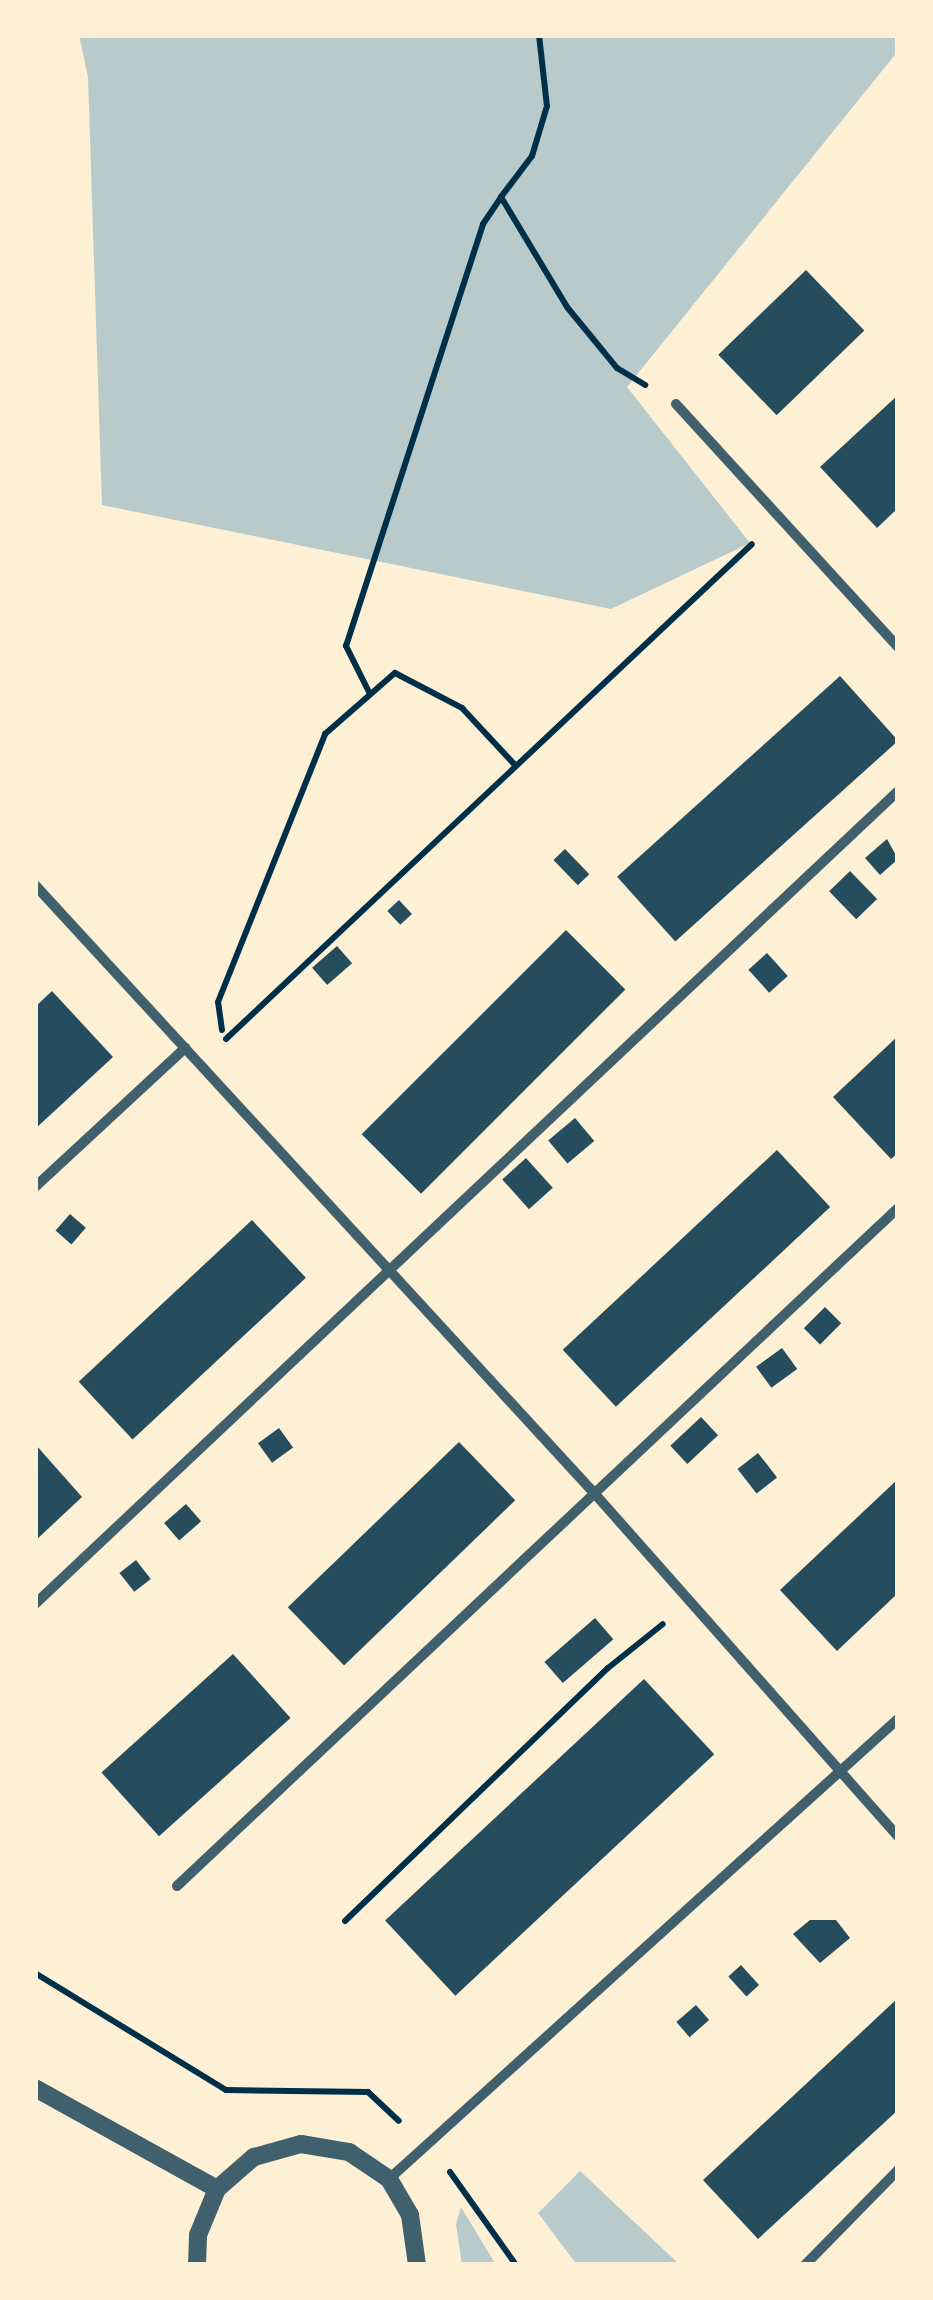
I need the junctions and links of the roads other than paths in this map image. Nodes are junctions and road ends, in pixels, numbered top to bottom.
1 (676, 404) road end
2 (898, 647) edge
3 (898, 791) edge
4 (35, 885) edge
5 (185, 1048) junction
6 (35, 1187) edge
7 (898, 1208) edge
8 (389, 1269) junction
9 (595, 1494) junction
10 (35, 1604) edge
11 (898, 1719) edge
12 (840, 1772) junction
13 (898, 1836) edge
14 (176, 1886) dead end
15 (35, 2088) edge
16 (898, 2170) edge
17 (389, 2179) junction
18 (217, 2189) junction
19 (197, 2265) edge
20 (417, 2265) edge
21 (804, 2265) edge

1 - 2 street
3 - 8 street
4 - 5 street
5 - 6 street
5 - 8 street
7 - 9 street
8 - 9 street
8 - 10 street
9 - 12 street
9 - 14 street
11 - 12 street
12 - 13 street
12 - 17 street
15 - 18 street
16 - 21 street
17 - 18 street
17 - 20 street
18 - 19 street

